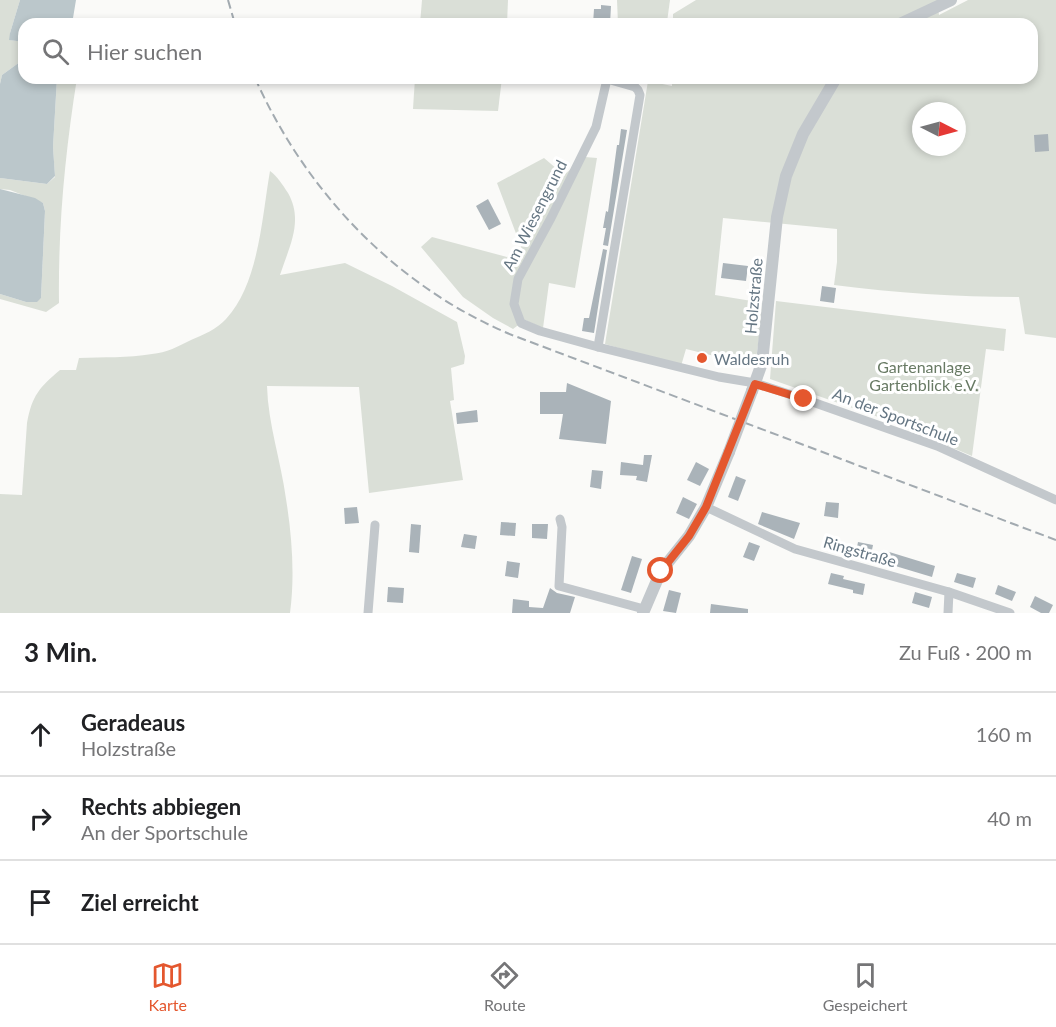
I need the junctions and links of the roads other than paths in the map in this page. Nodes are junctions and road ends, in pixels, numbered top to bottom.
1 (951, 0) edge
2 (913, 18) edge
3 (605, 84) edge
4 (624, 84) edge
5 (832, 84) edge
6 (598, 347) junction
7 (753, 387) junction
8 (1056, 500) edge
9 (706, 507) junction
10 (560, 519) dead end
11 (375, 525) dead end
12 (948, 592) junction
13 (644, 611) edge
14 (368, 613) edge
15 (948, 613) edge
16 (1010, 613) edge

1 - 2 street
3 - 6 street, Am Wiesengrund
4 - 6 street, Am Wiesengrund
5 - 7 street, Holzstraße
6 - 7 street, Am Wiesengrund
7 - 8 street, An der Sportschule
7 - 9 street, Holzstraße, bridge
9 - 12 street, Ringstraße
9 - 13 street, Holzstraße
10 - 13 street, Holzstraße
11 - 14 street
12 - 15 street
12 - 16 street, Ringstraße

